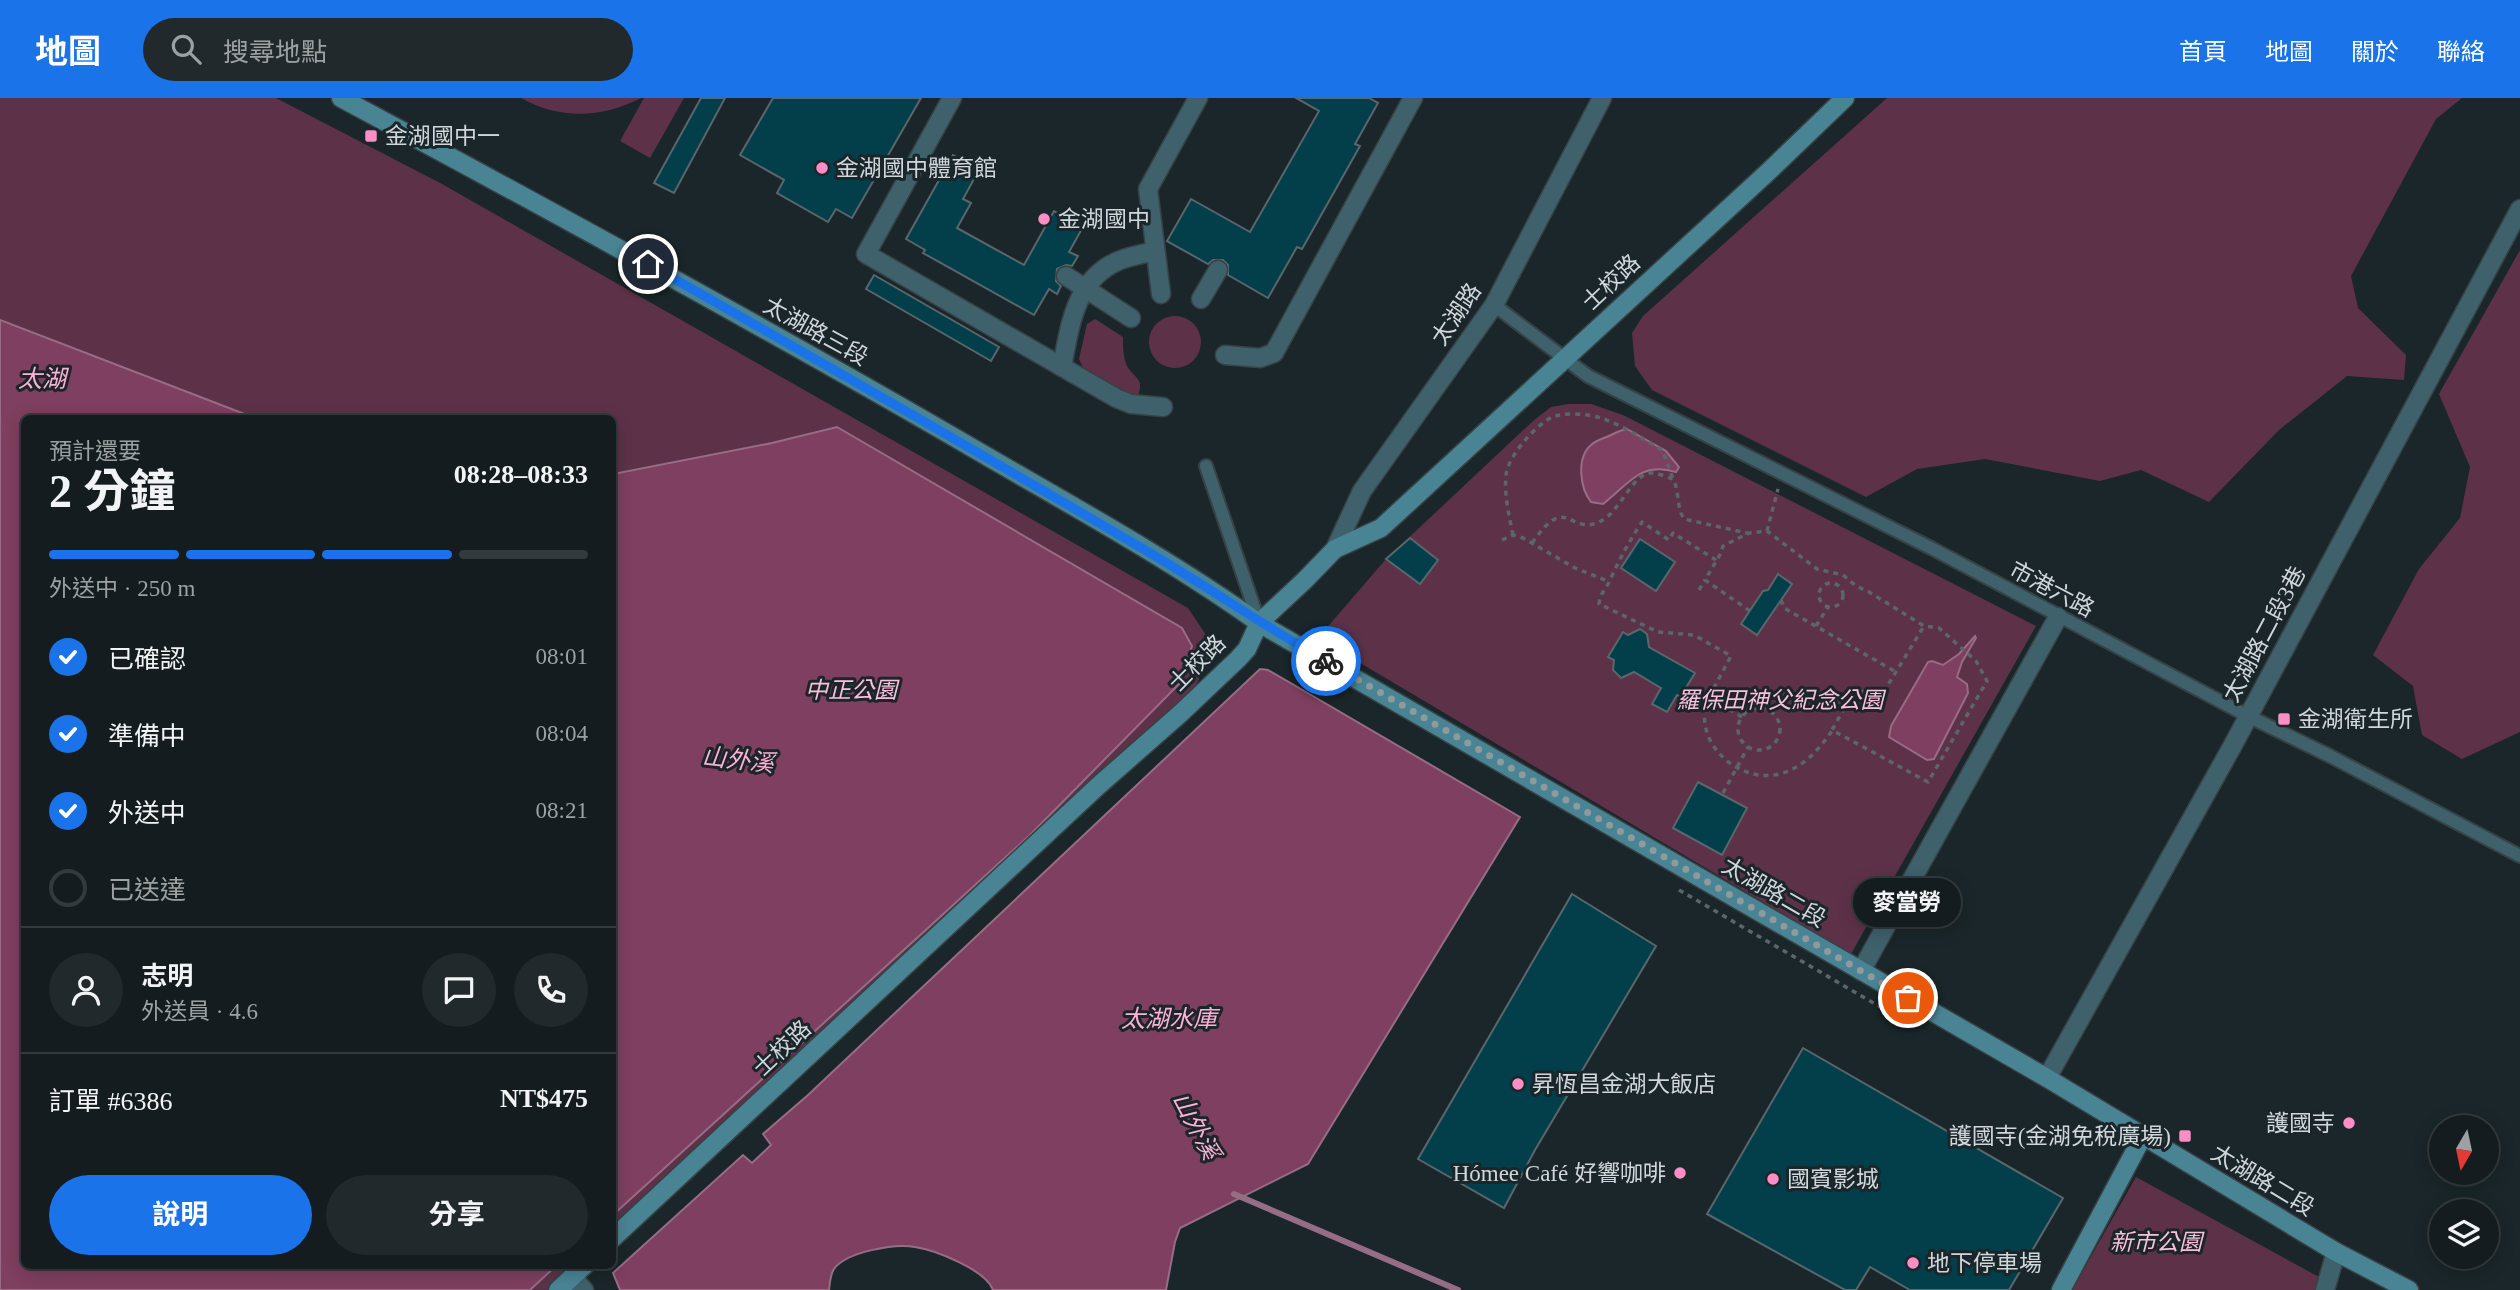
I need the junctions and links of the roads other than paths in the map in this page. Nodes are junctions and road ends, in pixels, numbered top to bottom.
1 (341, 98) edge
2 (952, 98) edge
3 (1198, 98) edge
4 (1413, 98) edge
5 (1602, 98) edge
6 (1845, 98) edge
7 (2520, 209) edge
8 (1155, 251) junction
9 (1218, 270) dead end
10 (1066, 276) dead end
11 (1085, 288) junction
12 (1161, 294) dead end
13 (1201, 299) dead end
14 (1494, 305) junction
15 (1131, 318) dead end
16 (1225, 355) dead end
17 (1565, 358) junction
18 (1062, 366) junction
19 (1163, 407) dead end
20 (1206, 466) dead end
21 (1335, 549) junction
22 (2058, 617) junction
23 (1259, 623) junction
24 (2248, 716) junction
25 (2520, 856) edge
26 (1861, 971) junction
27 (2047, 1078) junction
28 (2143, 1136) junction
29 (616, 1235) edge
30 (2336, 1252) junction
31 (580, 1277) edge
32 (558, 1290) edge
33 (2061, 1290) edge
34 (2325, 1290) edge
35 (2409, 1290) edge

1 - 23 street, 太湖路三段
2 - 18 street
3 - 8 street
4 - 16 street
5 - 14 street, 太湖路
6 - 17 street, 士校路
7 - 24 street, 太湖路二段3巷
8 - 11 street
8 - 12 street
9 - 13 street
10 - 11 street
11 - 15 street
11 - 18 street
14 - 17 lane, 市港六路
14 - 21 street, 太湖路
17 - 21 street, 士校路
17 - 22 lane, 市港六路
18 - 19 street
20 - 23 lane
21 - 23 street, 士校路
22 - 24 lane, 市港六路
22 - 26 street
23 - 26 street, 太湖路二段
23 - 29 street, 士校路
24 - 25 lane, 市港六路
24 - 27 street, 太湖路二段3巷
26 - 27 street, 太湖路二段
27 - 28 street, 太湖路二段
28 - 30 street, 太湖路二段
28 - 33 street
30 - 34 street
30 - 35 street, 太湖路二段
31 - 32 street

